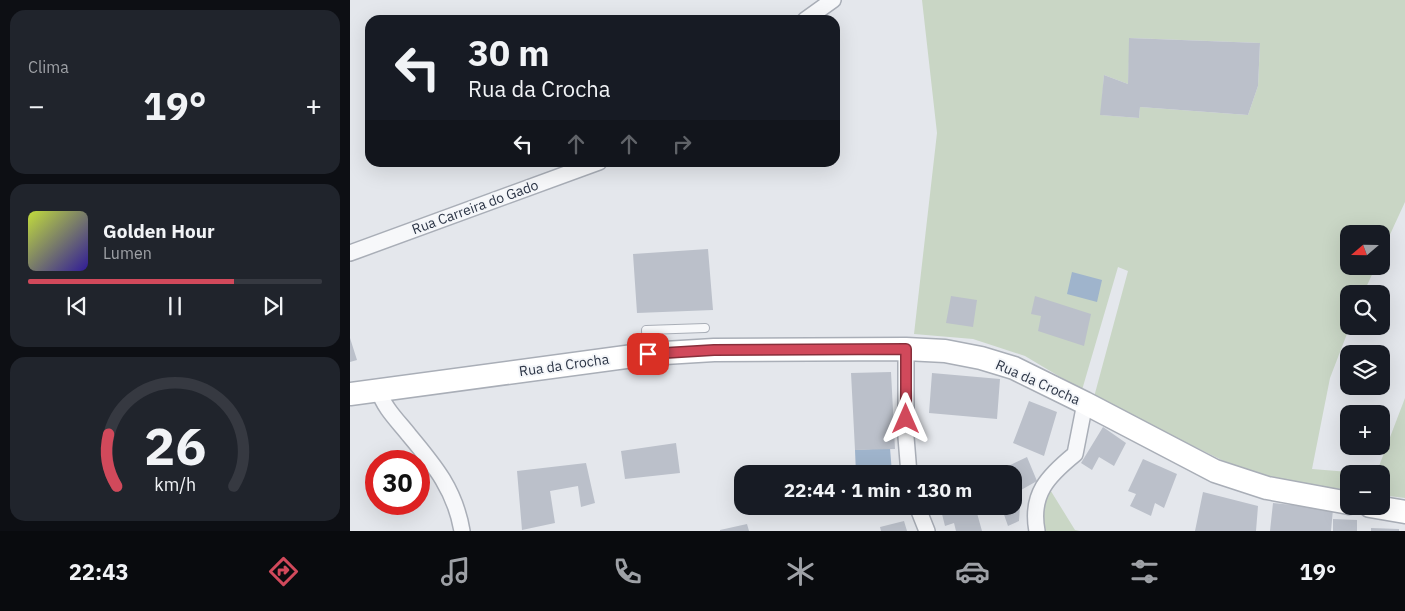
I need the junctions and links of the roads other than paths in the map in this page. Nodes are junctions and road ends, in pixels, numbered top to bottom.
1 (832, 0) edge
2 (812, 15) edge
3 (585, 167) edge
4 (350, 253) edge
5 (705, 328) dead end
6 (906, 349) junction
7 (648, 354) junction
8 (379, 391) junction
9 (350, 394) edge
10 (1085, 403) junction
11 (908, 465) edge
12 (1340, 500) edge
13 (1390, 509) edge
14 (1405, 512) edge
15 (921, 515) edge
16 (462, 531) edge
17 (927, 531) edge
18 (1037, 531) edge

1 - 2 street
3 - 4 street, Rua Carreira do Gado
5 - 7 lane
6 - 7 street, Rua da Crocha
6 - 10 street, Rua da Crocha
6 - 11 street
7 - 8 street, Rua da Crocha
8 - 9 street, Rua da Crocha
8 - 16 street
10 - 12 street, Rua da Crocha
10 - 18 street
13 - 14 street
15 - 17 street

